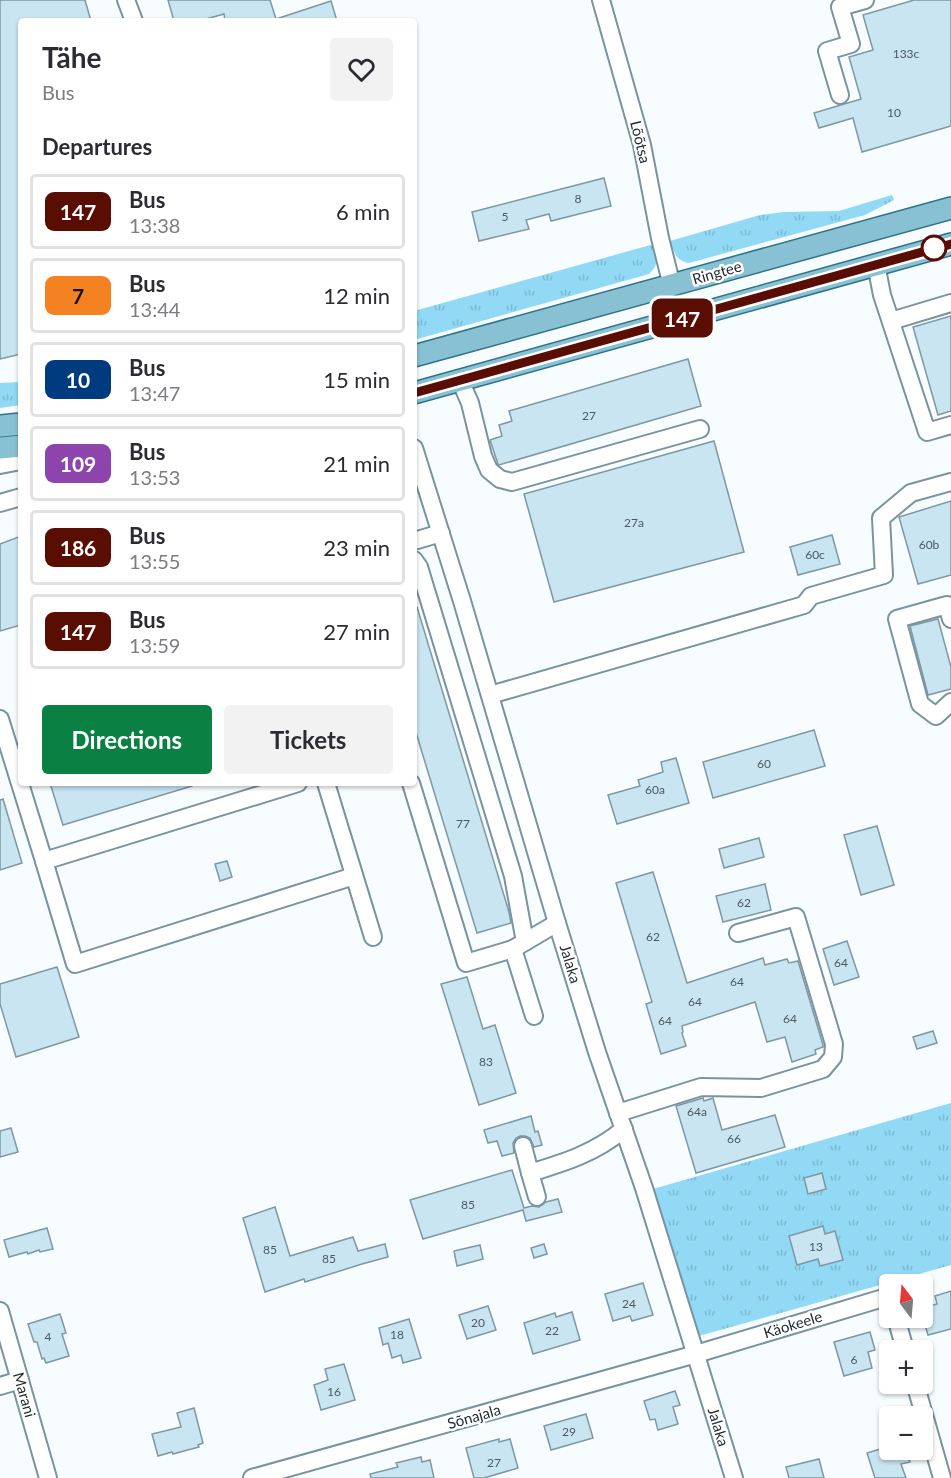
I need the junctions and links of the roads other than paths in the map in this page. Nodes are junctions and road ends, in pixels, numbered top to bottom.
1 (126, 0) edge
2 (601, 0) edge
3 (865, 0) edge
4 (133, 18) edge
5 (840, 95) dead end
6 (951, 208) edge
7 (951, 244) edge
8 (876, 264) junction
9 (672, 286) junction
10 (951, 303) edge
11 (891, 321) junction
12 (417, 355) edge
13 (460, 380) junction
14 (417, 392) edge
15 (18, 424) edge
16 (951, 425) edge
17 (0, 426) edge
18 (700, 429) dead end
19 (18, 446) edge
20 (0, 448) edge
21 (417, 457) edge
22 (18, 461) edge
23 (0, 465) edge
24 (951, 482) edge
25 (18, 498) edge
26 (0, 503) edge
27 (441, 533) junction
28 (417, 540) edge
29 (417, 564) edge
30 (951, 619) edge
31 (490, 695) junction
32 (951, 702) edge
33 (0, 719) edge
34 (18, 777) edge
35 (21, 786) edge
36 (288, 786) edge
37 (327, 786) edge
38 (412, 786) edge
39 (44, 861) junction
40 (354, 876) junction
41 (557, 923) junction
42 (738, 933) dead end
43 (373, 937) dead end
44 (519, 945) junction
45 (534, 1016) dead end
46 (621, 1121) junction
47 (523, 1146) dead end
48 (530, 1173) junction
49 (537, 1197) dead end
50 (879, 1299) edge
51 (0, 1311) edge
52 (696, 1354) junction
53 (20, 1380) junction
54 (0, 1386) edge
55 (918, 1394) edge
56 (48, 1478) edge
57 (252, 1478) edge
58 (734, 1478) edge
59 (942, 1478) edge

1 - 4 street
2 - 9 street, Lõõtsa
3 - 5 street
6 - 9 main road, Ringtee
7 - 8 main road
8 - 11 street
8 - 13 main road
9 - 12 main road, Ringtee
10 - 11 street
11 - 16 street
13 - 14 main road
13 - 18 street
15 - 17 main road
19 - 20 main road
21 - 27 street, Jalaka
22 - 23 street
24 - 31 street
25 - 26 street
27 - 28 street
27 - 31 street, Jalaka
29 - 44 street
30 - 32 street
31 - 41 street, Jalaka
33 - 34 street
35 - 39 street
36 - 39 street
37 - 40 street
38 - 44 street
39 - 40 street
40 - 43 street
41 - 44 street
41 - 46 street, Jalaka
42 - 46 street
44 - 45 street
46 - 48 street
46 - 52 street, Jalaka
47 - 48 street
48 - 49 street
50 - 52 street, Käokeele
51 - 53 street, Marani
52 - 57 street, Sõnajala
52 - 58 street, Jalaka
53 - 54 street
53 - 56 street, Marani
55 - 59 street

